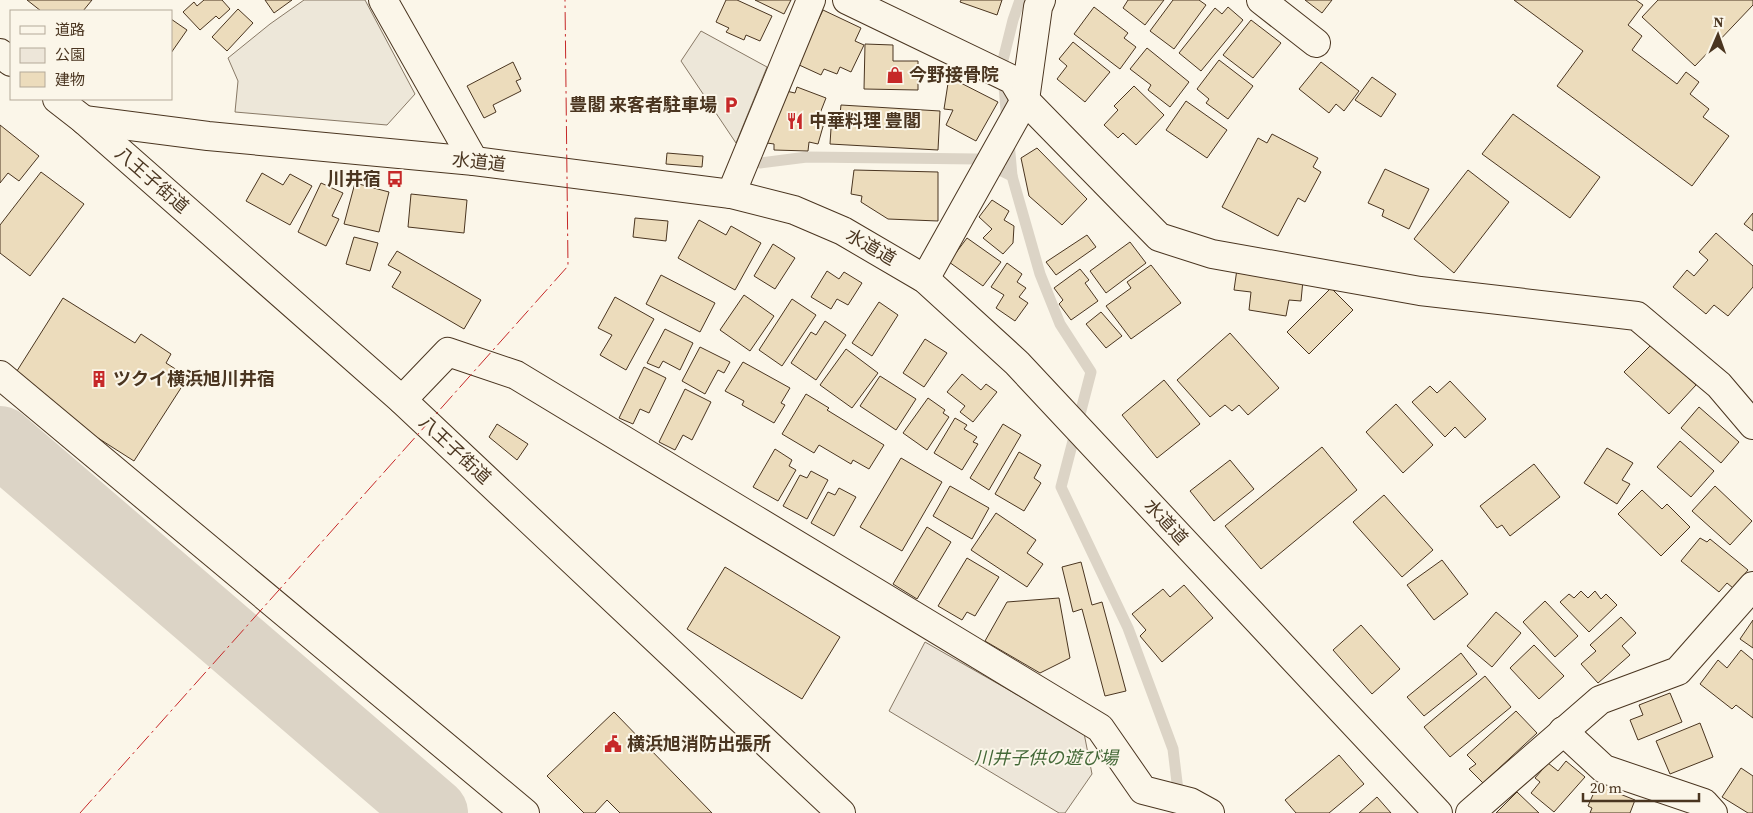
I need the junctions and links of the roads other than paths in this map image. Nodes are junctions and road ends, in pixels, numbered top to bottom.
1 (383, 0) edge
2 (811, 0) edge
3 (847, 0) edge
4 (1041, 0) edge
5 (1261, 0) edge
6 (1316, 43) dead end
7 (0, 53) edge
8 (10, 61) edge
9 (59, 100) edge
10 (1025, 100) junction
11 (84, 120) junction
12 (474, 161) junction
13 (731, 194) junction
14 (925, 279) junction
15 (0, 375) edge
16 (402, 400) junction
17 (1753, 426) edge
18 (1753, 586) edge
19 (1563, 731) junction
20 (525, 813) edge
21 (841, 813) edge
22 (1210, 813) edge
23 (1438, 813) edge
24 (1470, 813) edge
25 (1713, 813) edge

1 - 12 main road
2 - 13 main road
3 - 10 main road
4 - 10 main road
5 - 6 main road
7 - 8 main road
9 - 11 main road, 八王子街道
10 - 14 main road
10 - 17 main road
11 - 12 main road, 水道道
11 - 16 main road, 八王子街道
12 - 13 main road, 水道道
13 - 14 main road, 水道道
14 - 23 main road, 水道道
15 - 20 main road
16 - 21 main road, 八王子街道
16 - 22 main road
18 - 19 main road
19 - 24 main road
19 - 25 main road

